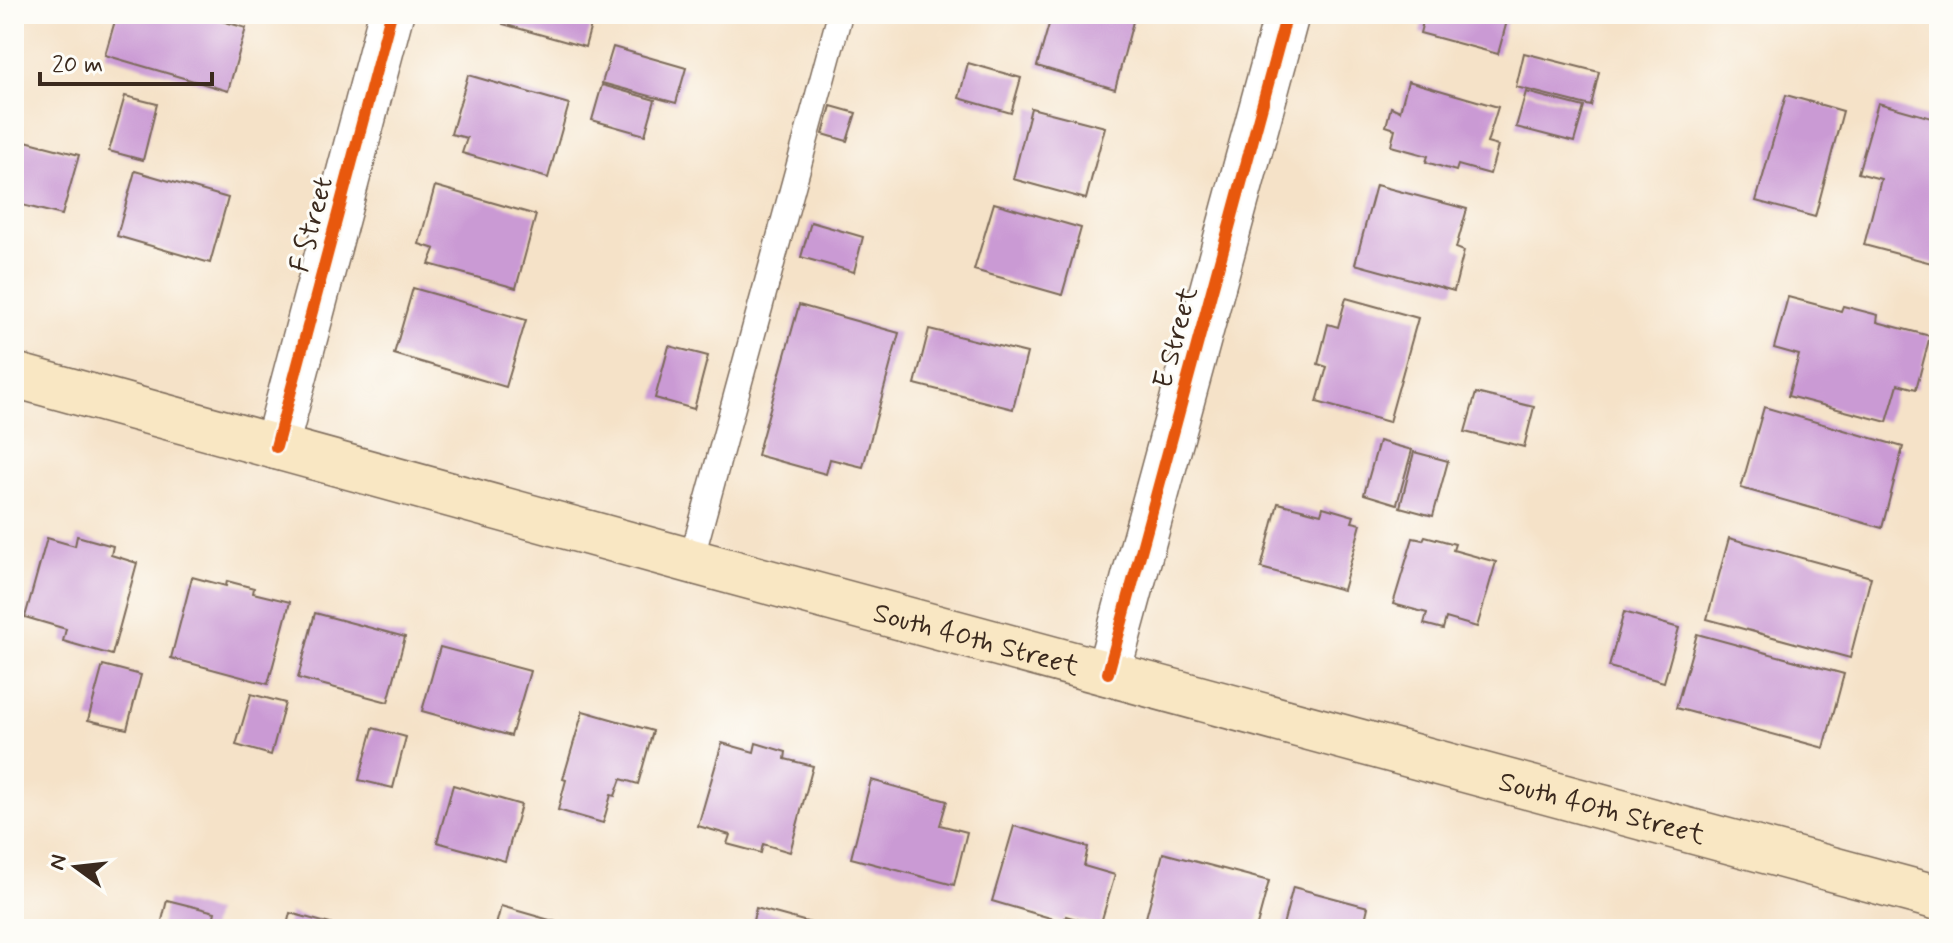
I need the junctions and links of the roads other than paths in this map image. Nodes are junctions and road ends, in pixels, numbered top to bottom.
1 (391, 14) edge
2 (840, 14) edge
3 (1287, 14) edge
4 (14, 375) edge
5 (276, 447) junction
6 (691, 561) junction
7 (1108, 673) junction
8 (1933, 899) edge

1 - 5 street, F Street
2 - 6 lane
3 - 7 street, E Street
4 - 5 main road, South 40th Street
5 - 6 main road, South 40th Street
6 - 7 main road, South 40th Street
7 - 8 main road, South 40th Street

